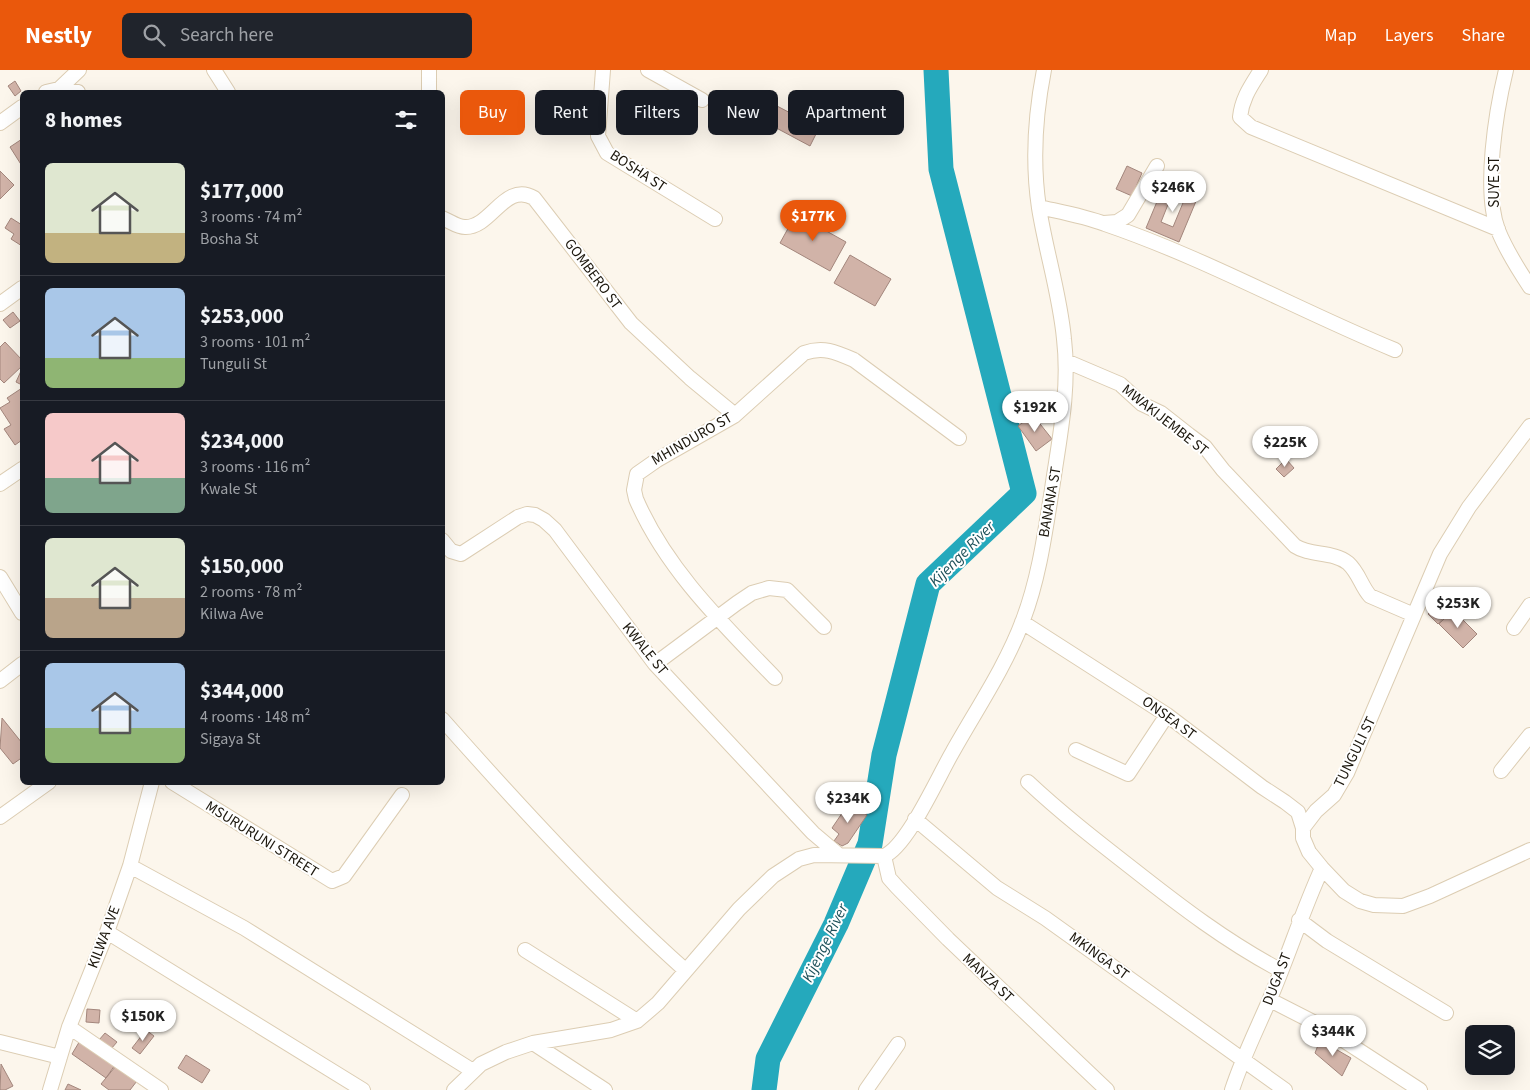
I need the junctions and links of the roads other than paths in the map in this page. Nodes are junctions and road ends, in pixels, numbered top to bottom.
1 (80, 70) edge
2 (214, 70) edge
3 (429, 70) edge
4 (603, 70) edge
5 (648, 70) edge
6 (1044, 70) edge
7 (1261, 70) edge
8 (1506, 70) edge
9 (53, 90) edge
10 (227, 90) edge
11 (429, 90) edge
12 (702, 100) dead end
13 (20, 108) edge
14 (0, 122) edge
15 (1157, 166) dead end
16 (1039, 207) junction
17 (715, 219) dead end
18 (445, 220) edge
19 (1103, 223) junction
20 (1498, 230) junction
21 (1530, 287) edge
22 (20, 289) edge
23 (0, 304) edge
24 (1395, 350) dead end
25 (1066, 361) junction
26 (735, 415) junction
27 (1530, 426) edge
28 (959, 438) dead end
29 (1526, 443) edge
30 (20, 470) edge
31 (0, 484) edge
32 (445, 543) edge
33 (0, 577) edge
34 (1530, 605) edge
35 (20, 610) edge
36 (1414, 615) junction
37 (717, 619) junction
38 (1022, 622) junction
39 (824, 627) dead end
40 (1514, 628) dead end
41 (655, 664) junction
42 (20, 666) edge
43 (775, 678) dead end
44 (0, 681) edge
45 (1167, 715) junction
46 (445, 722) edge
47 (1530, 735) edge
48 (1076, 750) dead end
49 (1501, 771) dead end
50 (1028, 782) dead end
51 (46, 785) edge
52 (151, 785) edge
53 (177, 785) edge
54 (402, 795) dead end
55 (0, 818) edge
56 (915, 819) junction
57 (1303, 828) junction
58 (1530, 850) edge
59 (846, 855) junction
60 (880, 856) junction
61 (130, 866) junction
62 (1322, 868) junction
63 (1299, 920) junction
64 (107, 932) junction
65 (525, 950) dead end
66 (685, 970) junction
67 (1280, 970) junction
68 (1270, 1000) junction
69 (1446, 1013) dead end
70 (637, 1021) junction
71 (69, 1028) junction
72 (0, 1042) edge
73 (533, 1043) junction
74 (898, 1044) dead end
75 (60, 1057) junction
76 (1242, 1060) junction
77 (473, 1071) junction
78 (50, 1090) edge
79 (161, 1090) edge
80 (363, 1090) edge
81 (454, 1090) edge
82 (605, 1090) edge
83 (866, 1090) edge
84 (1107, 1090) edge
85 (1232, 1090) edge
86 (1284, 1090) edge
87 (1420, 1090) edge

1 - 9 street
2 - 10 street
3 - 11 street
4 - 17 street, BOSHA ST
5 - 12 street
6 - 16 street, BANANA ST
7 - 20 street
8 - 20 street, SUYE ST
13 - 14 street
15 - 19 street
16 - 19 street
16 - 25 street, BANANA ST
18 - 26 street, GOMBERO ST
19 - 24 street
20 - 21 street, SUYE ST
22 - 23 street
25 - 36 street, MWAKIJEMBE ST
25 - 38 street, BANANA ST
26 - 28 street, MHINDURO ST
26 - 37 street, MHINDURO ST
27 - 29 street, TUNGULI ST
29 - 36 street, TUNGULI ST
30 - 31 street
32 - 41 street, KWALE ST
33 - 35 street
34 - 40 street
36 - 57 street, TUNGULI ST
37 - 39 street
37 - 41 street
37 - 43 street, MHINDURO ST
38 - 45 street, ONSEA ST
38 - 56 street, BANANA ST
41 - 59 street, KWALE ST
42 - 44 street
45 - 48 street
45 - 57 street, ONSEA ST
46 - 66 street
47 - 49 street
50 - 67 street
51 - 55 street
52 - 61 street, KILWA AVE
53 - 54 street, MSURURUNI STREET
56 - 60 street, BANANA ST
56 - 76 street, MKINGA ST
57 - 62 street
58 - 62 street
59 - 60 street
59 - 66 street
60 - 84 street, MANZA ST
61 - 64 street, KILWA AVE
61 - 77 street
62 - 63 street, DUGA ST
63 - 67 street, DUGA ST
63 - 69 street
64 - 71 street, KILWA AVE
64 - 80 street
65 - 70 street
66 - 70 street
67 - 68 street, DUGA ST
68 - 76 street, DUGA ST
68 - 87 street
70 - 73 street
71 - 75 street, KILWA AVE
71 - 79 street
72 - 75 street
73 - 77 street
73 - 82 street
74 - 83 street
75 - 78 street, KILWA AVE
76 - 85 street, DUGA ST
76 - 86 street, MKINGA ST
77 - 81 street

